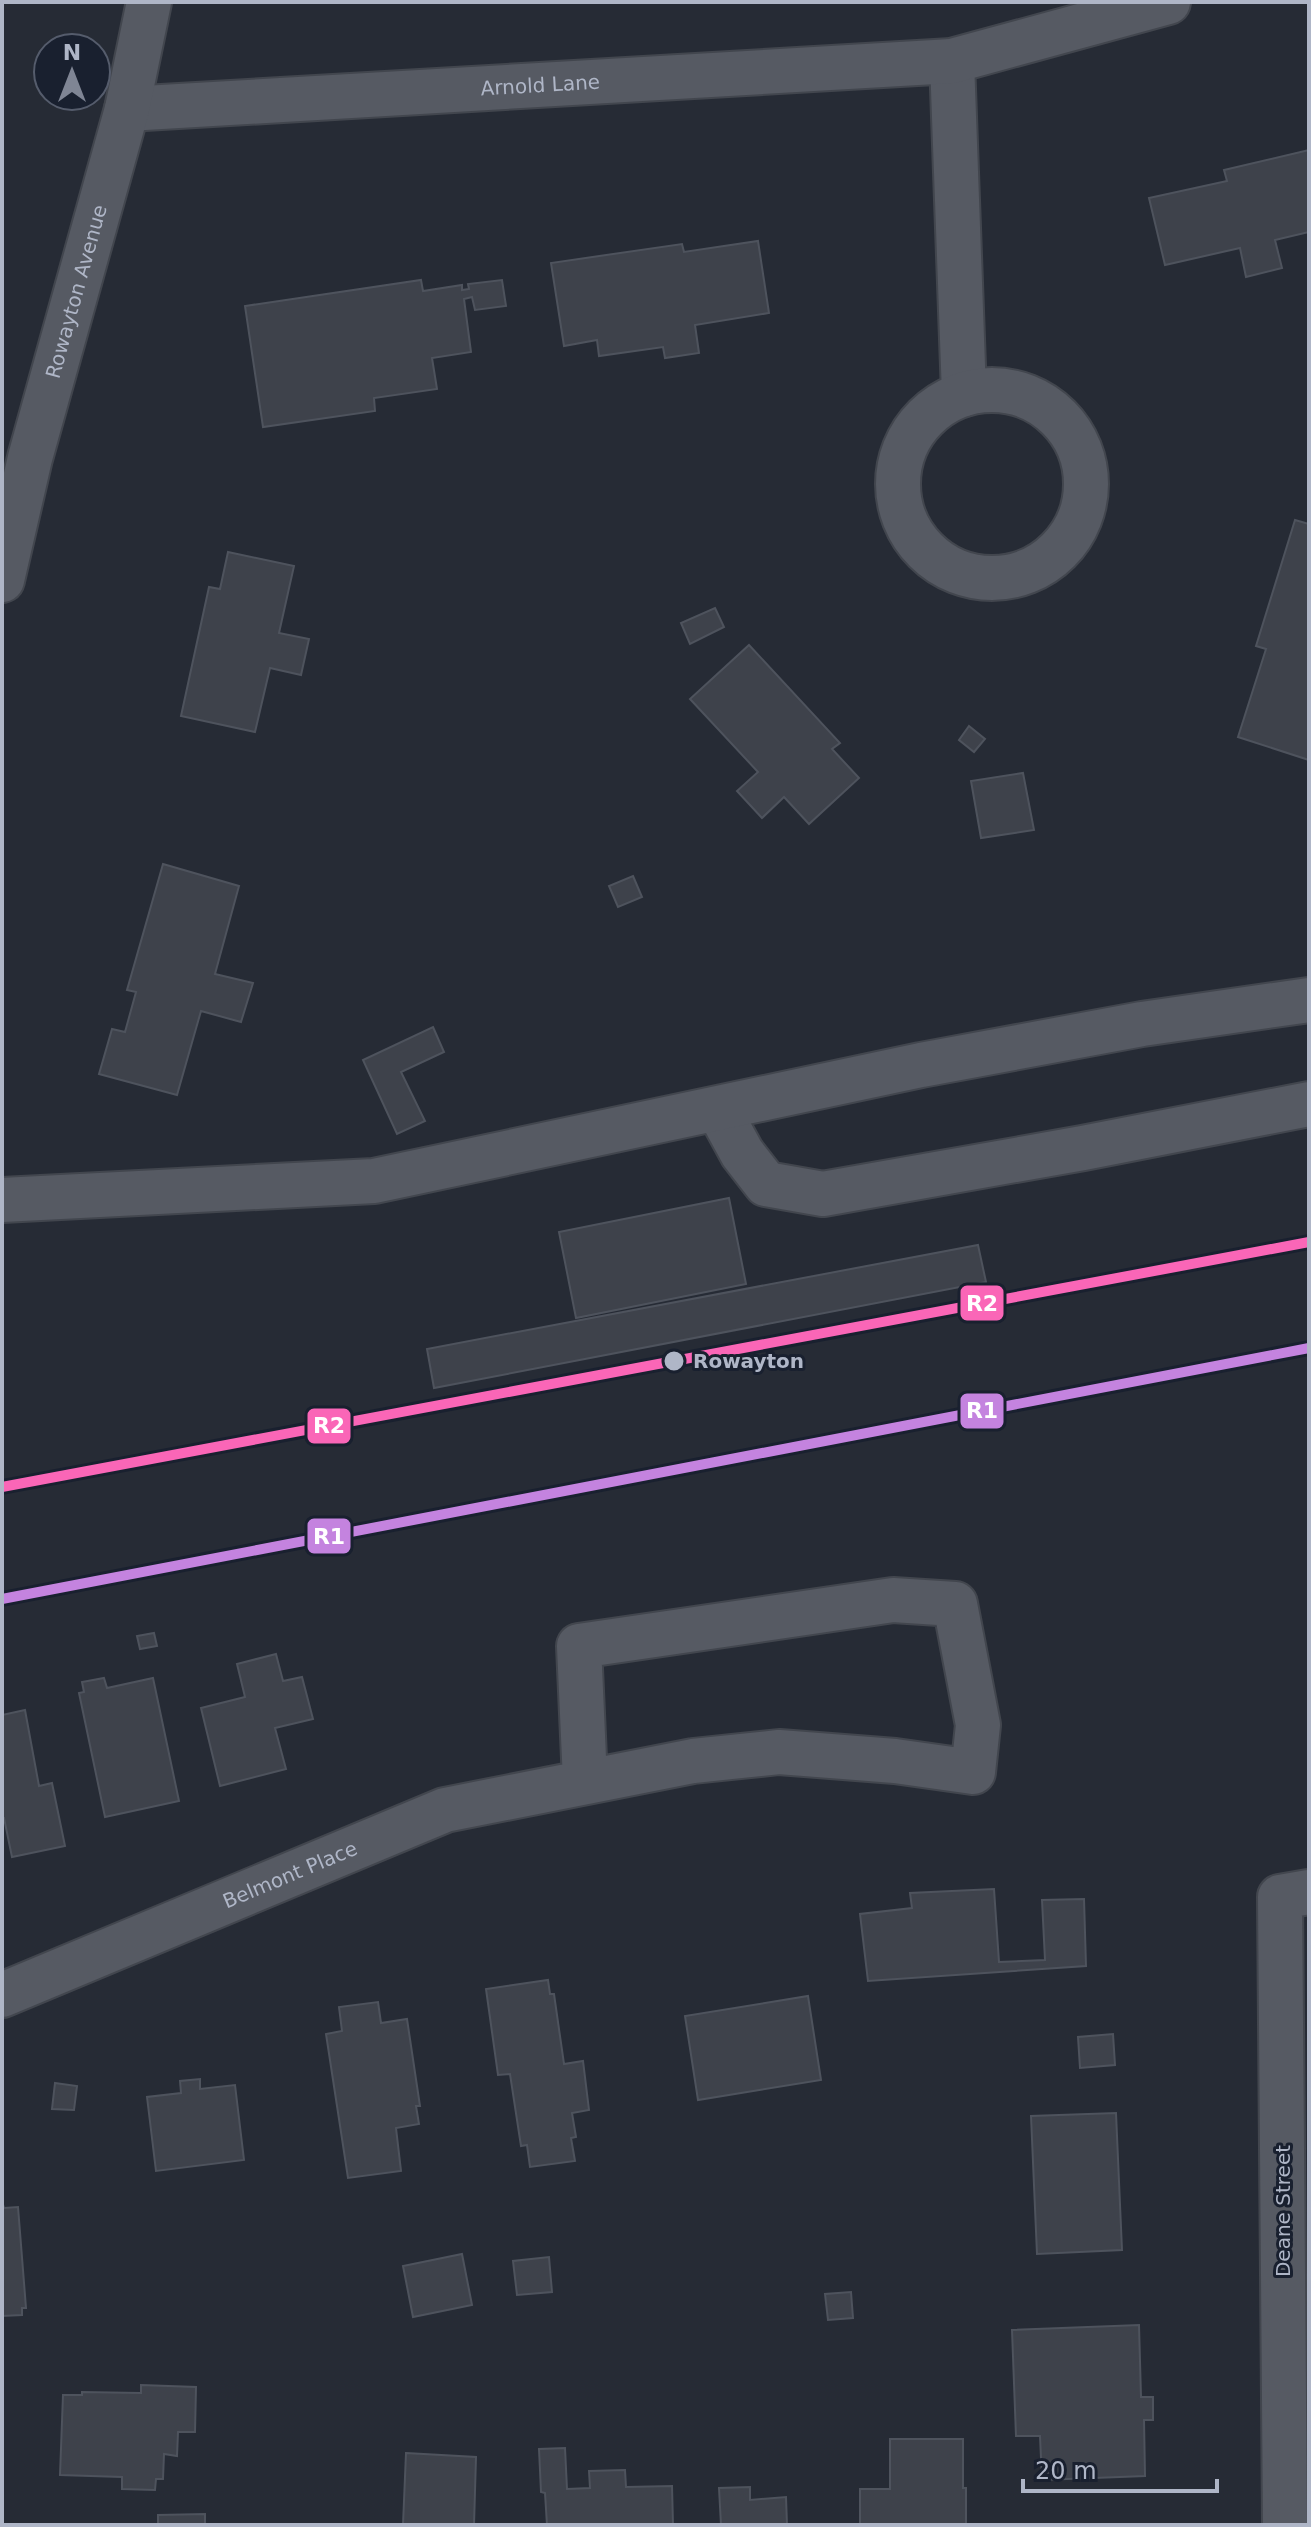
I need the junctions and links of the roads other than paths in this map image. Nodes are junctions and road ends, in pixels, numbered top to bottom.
1 (149, 2) edge
2 (1168, 2) edge
3 (952, 61) junction
4 (127, 109) junction
5 (964, 394) junction
6 (16, 454) edge
7 (2, 580) edge
8 (1309, 1000) edge
9 (1309, 1104) edge
10 (718, 1109) junction
11 (2, 1200) edge
12 (585, 1781) junction
13 (1295, 1895) edge
14 (2, 1995) edge
15 (1285, 2525) edge

1 - 4 street, Rowayton Avenue
2 - 3 street, Arnold Lane
3 - 4 street, Arnold Lane
3 - 5 street
4 - 6 street, Rowayton Avenue
5 - 5 street
6 - 7 street, Rowayton Avenue
8 - 10 street
9 - 10 street
10 - 11 street
12 - 12 street, Belmont Place
12 - 14 street, Belmont Place
13 - 15 street, Deane Street

